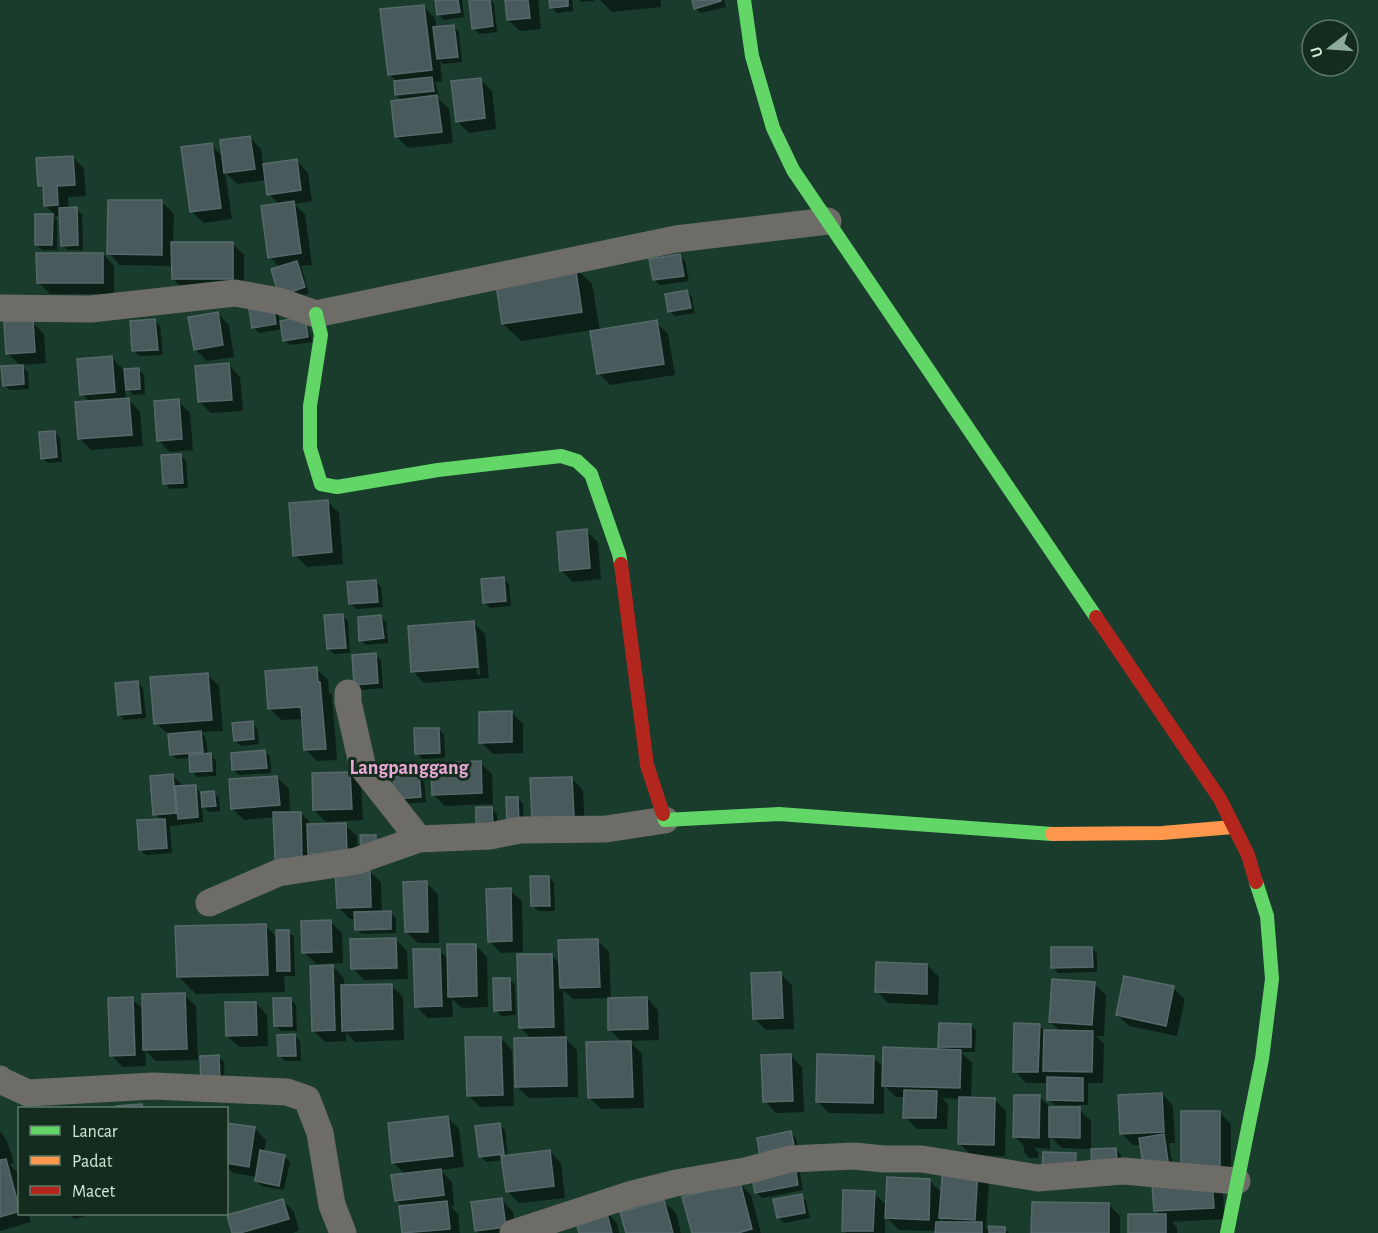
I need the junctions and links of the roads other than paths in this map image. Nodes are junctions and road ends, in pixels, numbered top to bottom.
1 (744, 0) edge
2 (828, 221) junction
3 (0, 308) edge
4 (316, 314) junction
5 (348, 693) dead end
6 (665, 820) junction
7 (1233, 826) junction
8 (419, 839) junction
9 (209, 903) dead end
10 (0, 1079) edge
11 (1237, 1181) junction
12 (343, 1233) edge
13 (513, 1233) edge
14 (1227, 1233) edge

1 - 2 main road
2 - 4 street
2 - 7 main road
3 - 4 street
4 - 6 main road
5 - 8 street
6 - 7 main road
6 - 8 street
7 - 11 main road
8 - 9 street
10 - 12 street
11 - 13 street
11 - 14 main road

